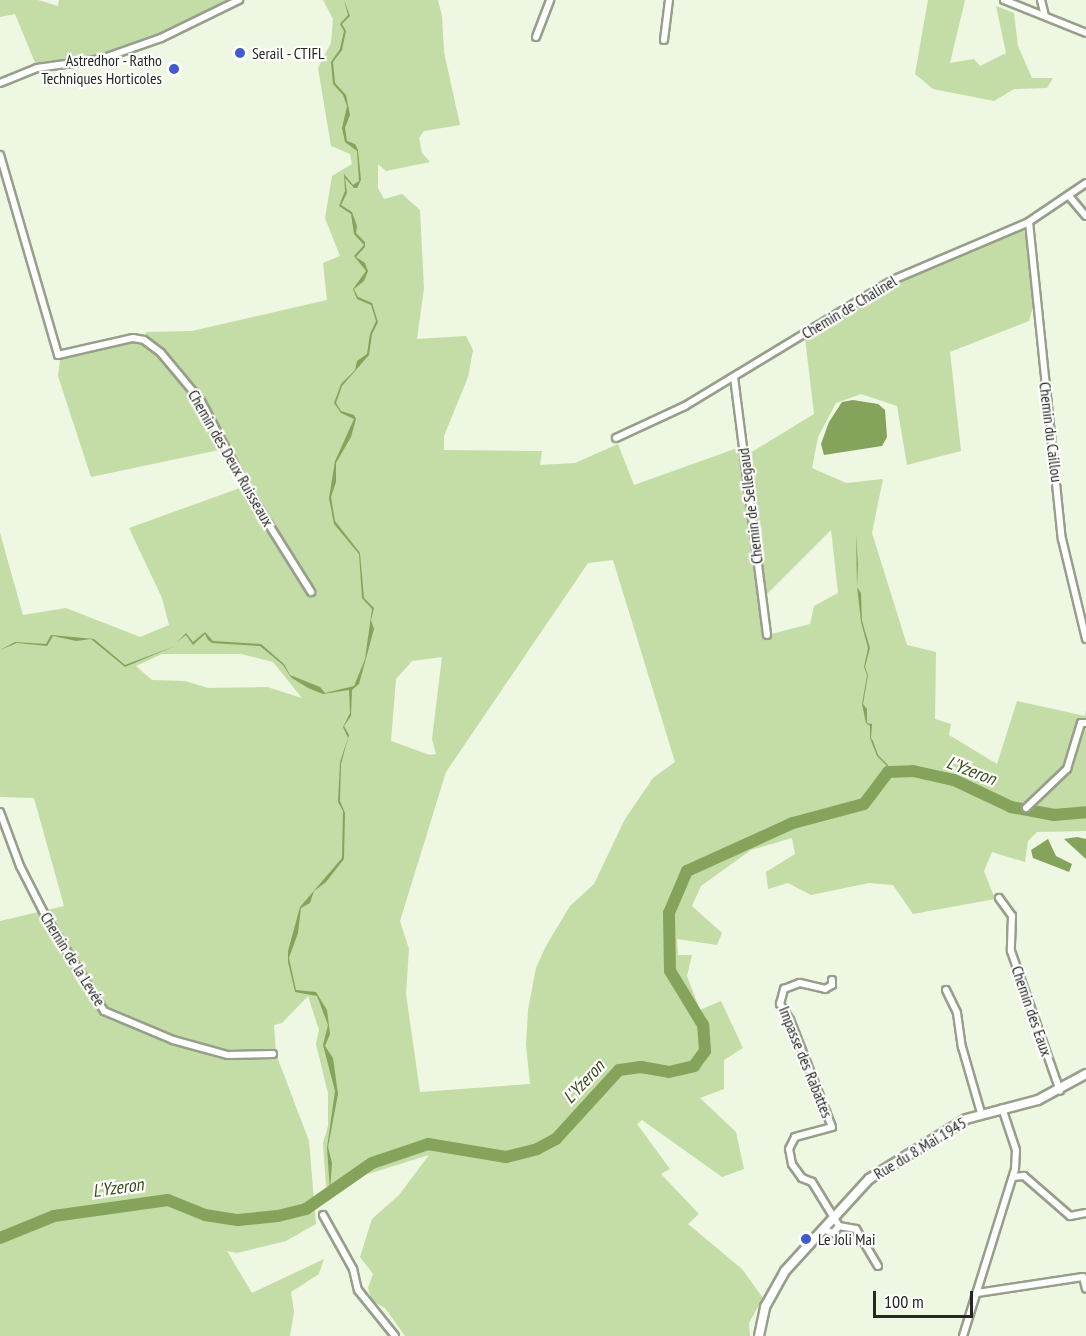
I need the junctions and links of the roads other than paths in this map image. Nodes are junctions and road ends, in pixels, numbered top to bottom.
1 (239, 0) edge
2 (550, 0) edge
3 (669, 0) edge
4 (1004, 0) edge
5 (1041, 0) edge
6 (1045, 16) junction
7 (1086, 33) edge
8 (536, 37) dead end
9 (664, 40) dead end
10 (0, 83) edge
11 (0, 155) edge
12 (1086, 183) edge
13 (1069, 196) junction
14 (1086, 216) edge
15 (1029, 222) junction
16 (734, 376) junction
17 (616, 438) dead end
18 (311, 592) dead end
19 (767, 635) dead end
20 (1086, 639) edge
21 (1086, 723) edge
22 (1026, 808) dead end
23 (0, 812) edge
24 (999, 898) dead end
25 (832, 980) dead end
26 (946, 990) dead end
27 (273, 1054) dead end
28 (1086, 1074) edge
29 (1060, 1091) junction
30 (1002, 1108) junction
31 (981, 1113) junction
32 (1013, 1177) junction
33 (1086, 1213) edge
34 (323, 1215) dead end
35 (833, 1217) junction
36 (839, 1226) junction
37 (822, 1229) junction
38 (878, 1266) dead end
39 (1086, 1289) edge
40 (977, 1293) junction
41 (395, 1336) edge
42 (759, 1336) edge
43 (963, 1336) edge

1 - 10 street
2 - 8 street
3 - 9 street
4 - 6 street
5 - 6 street
6 - 7 street
11 - 18 street, Chemin des Deux Ruisseaux
12 - 13 street, Chemin de Chalinel
13 - 14 street
13 - 15 street, Chemin de Chalinel
15 - 16 street, Chemin de Chalinel
15 - 20 street, Chemin du Caillou
16 - 17 street, Chemin de Chalinel
16 - 19 street, Chemin de Sellegaud
21 - 22 street
23 - 27 street, Chemin de la Levée
24 - 29 street, Chemin des Eaux
25 - 35 street, Impasse des Rabattes
26 - 31 street
28 - 29 main road, Rue du 8 Mai 1945
29 - 30 main road, Rue du 8 Mai 1945
30 - 31 main road, Rue du 8 Mai 1945
30 - 32 street
31 - 35 main road, Rue du 8 Mai 1945
32 - 33 street
32 - 40 street
34 - 41 street
35 - 36 street
35 - 37 main road, Rue du 8 Mai 1945
36 - 37 street
36 - 38 street
37 - 42 main road, Rue du 8 Mai 1945
39 - 40 street
40 - 43 street

